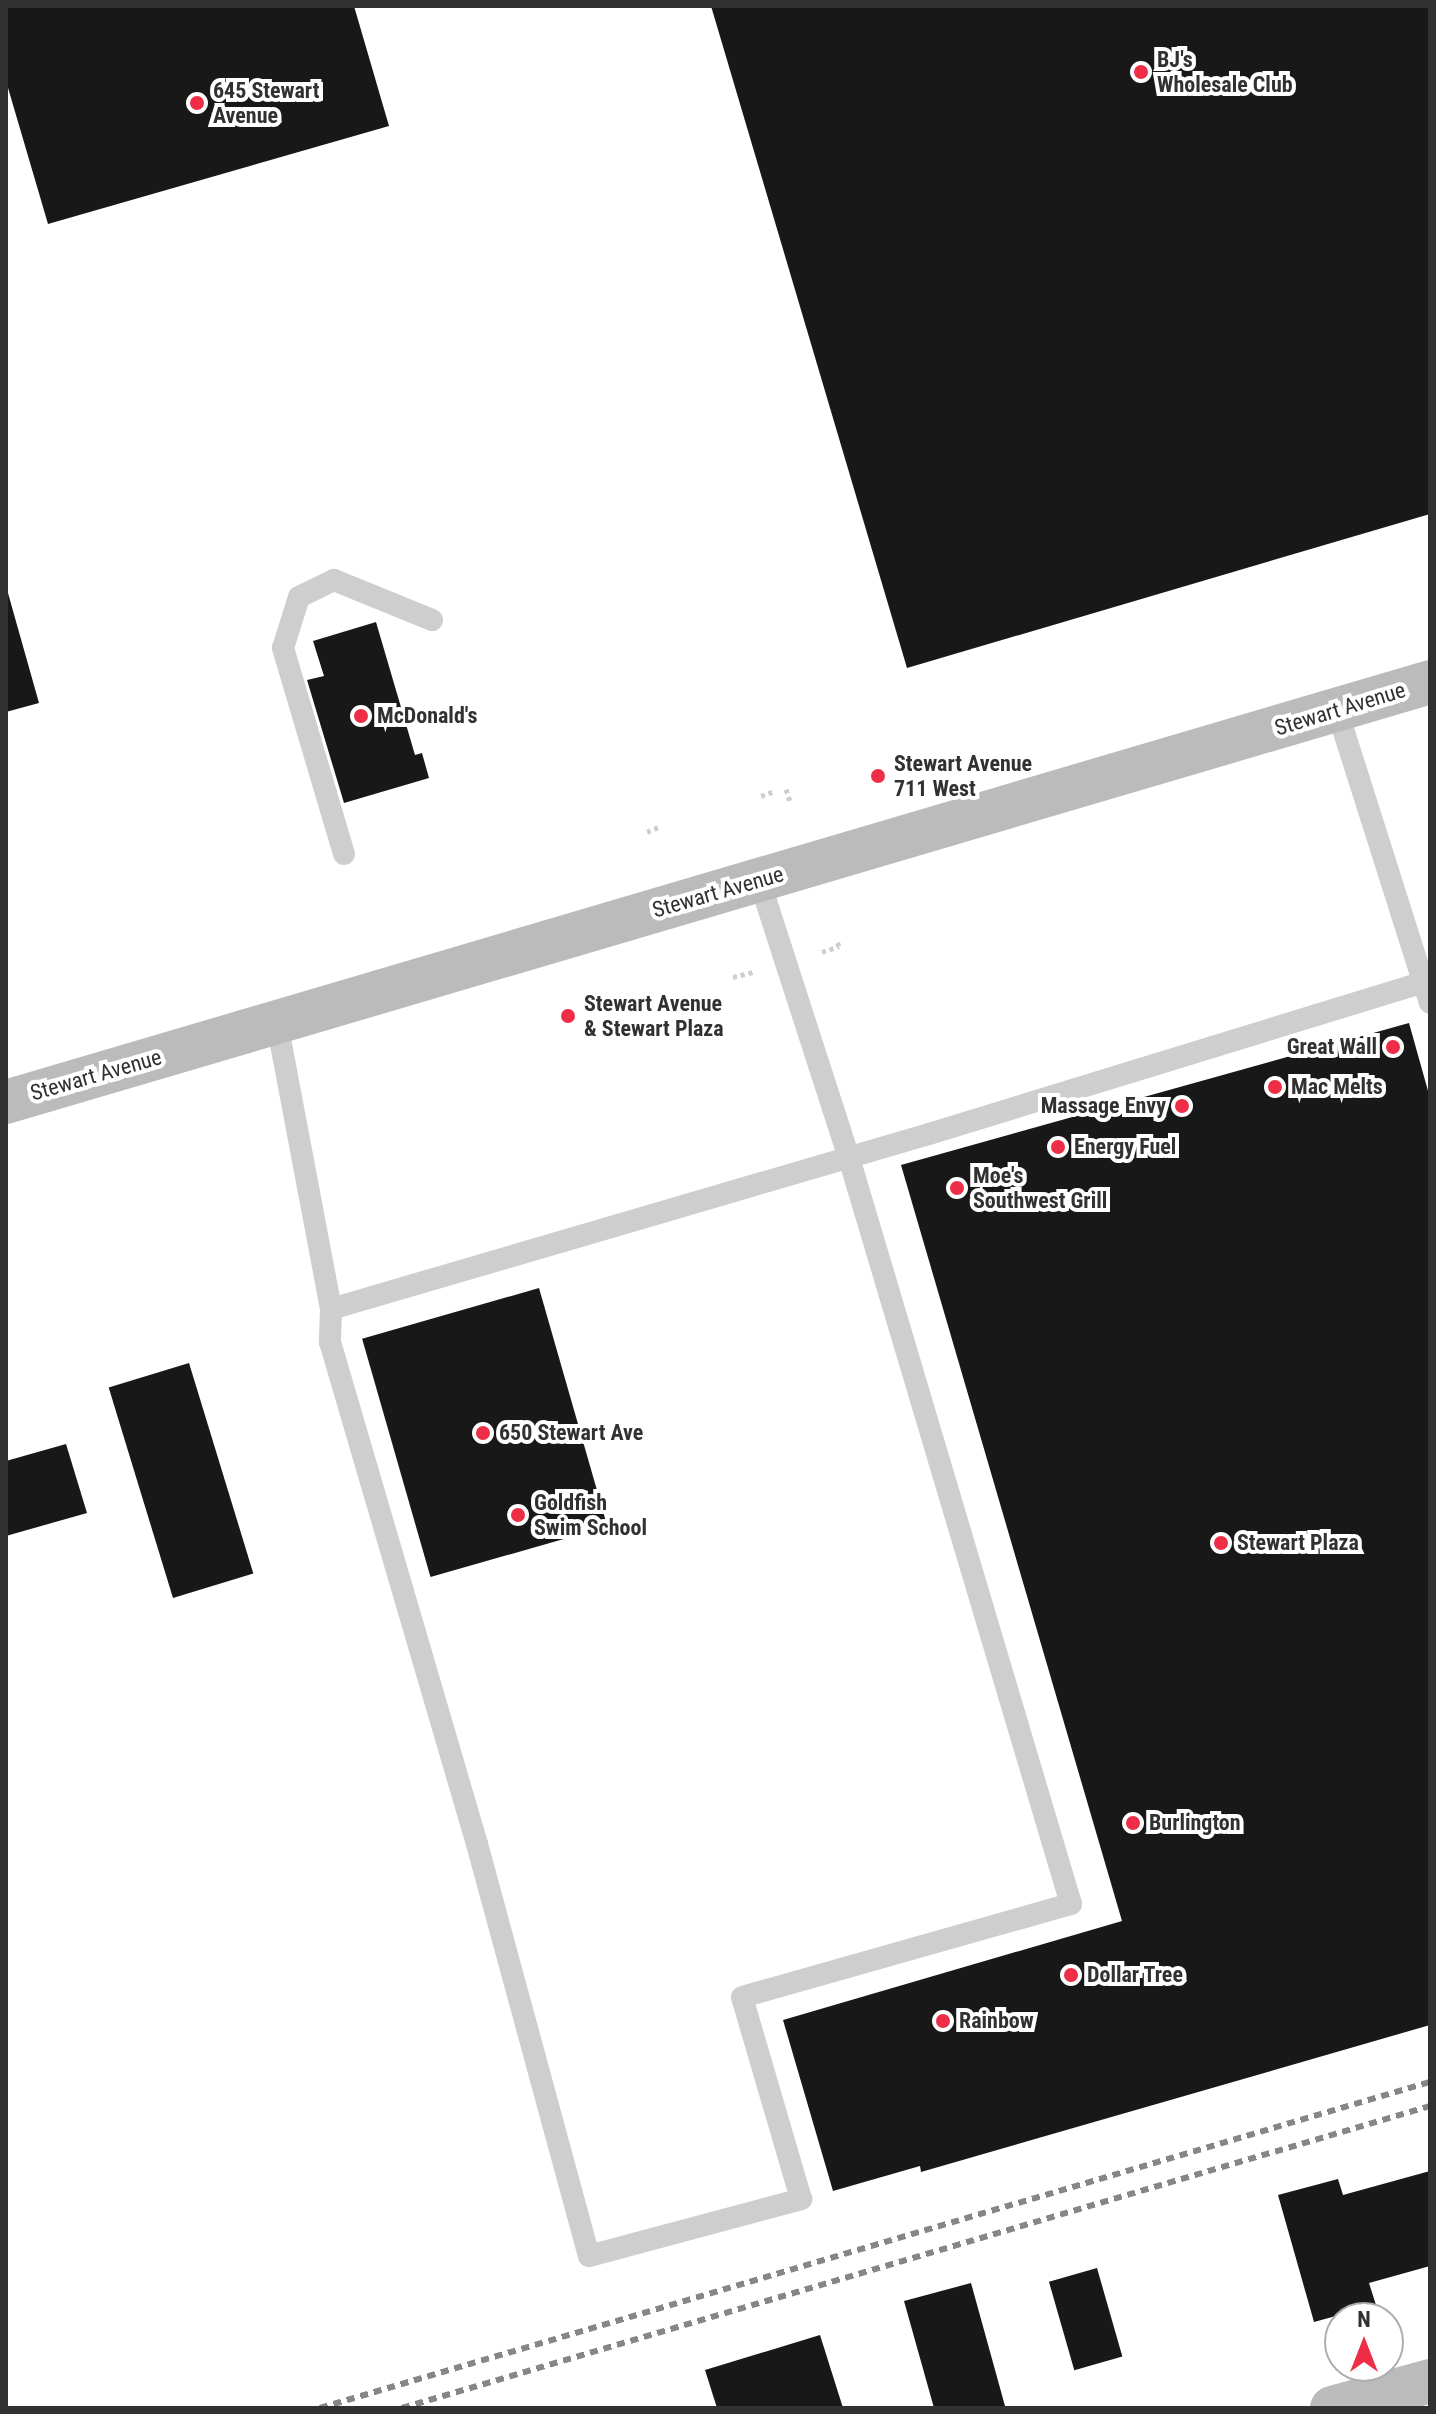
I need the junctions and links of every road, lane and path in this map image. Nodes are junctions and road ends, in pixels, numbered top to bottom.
1 (432, 620) dead end
2 (1430, 682) edge
3 (1337, 710) junction
4 (786, 789) dead end
5 (772, 792) dead end
6 (761, 796) dead end
7 (790, 801) dead end
8 (658, 827) dead end
9 (647, 832) dead end
10 (344, 854) dead end
11 (759, 880) junction
12 (836, 939) dead end
13 (822, 952) dead end
14 (753, 972) dead end
15 (733, 977) dead end
16 (1427, 992) edge
17 (277, 1023) junction
18 (6, 1102) edge
19 (849, 1158) junction
20 (331, 1309) junction
21 (1430, 2381) edge
22 (1332, 2408) edge

1 - 10 lane
2 - 3 main road, Stewart Avenue
3 - 11 main road, Stewart Avenue
3 - 16 lane
4 - 7 path
5 - 6 path
8 - 9 path
11 - 17 main road, Stewart Avenue
11 - 19 lane
12 - 13 path
14 - 15 path
16 - 19 lane
17 - 18 main road, Stewart Avenue
17 - 20 lane
19 - 20 lane
19 - 20 lane
21 - 22 main road

